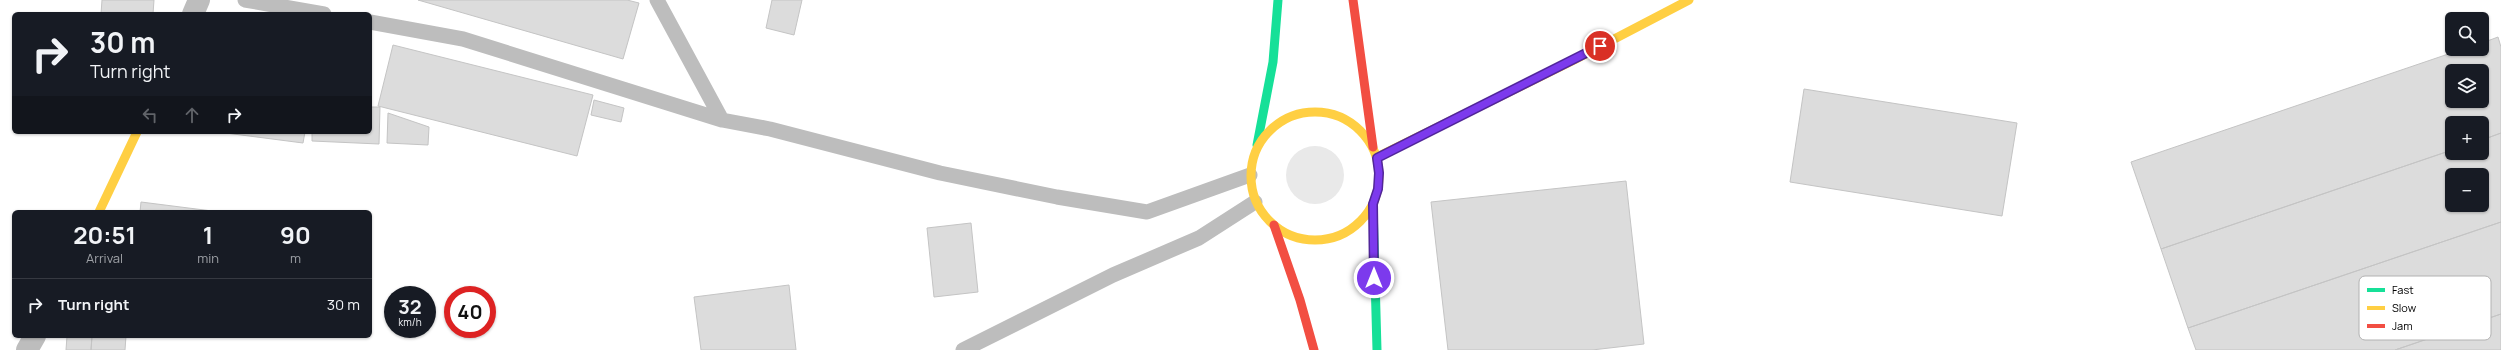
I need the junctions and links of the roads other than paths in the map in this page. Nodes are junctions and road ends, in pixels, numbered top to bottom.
1 (199, 0) edge
2 (245, 0) edge
3 (657, 0) edge
4 (1278, 0) edge
5 (1353, 0) edge
6 (1689, 0) edge
7 (194, 12) edge
8 (313, 12) edge
9 (372, 22) edge
10 (722, 120) junction
11 (136, 134) edge
12 (1256, 148) junction
13 (1373, 148) junction
14 (1377, 158) junction
15 (1250, 175) junction
16 (1255, 202) junction
17 (1373, 204) junction
18 (100, 210) edge
19 (1274, 226) junction
20 (34, 338) edge
21 (27, 350) edge
22 (963, 350) edge
23 (1314, 350) edge
24 (1377, 350) edge

1 - 7 street
2 - 8 lane
3 - 10 lane
4 - 12 street
5 - 13 street
6 - 14 street
9 - 10 lane
10 - 15 lane
11 - 18 street
12 - 13 street
12 - 15 street
13 - 14 street
14 - 17 street
15 - 16 street
16 - 19 street
16 - 22 lane
17 - 19 street
17 - 24 street
19 - 23 street
20 - 21 street

